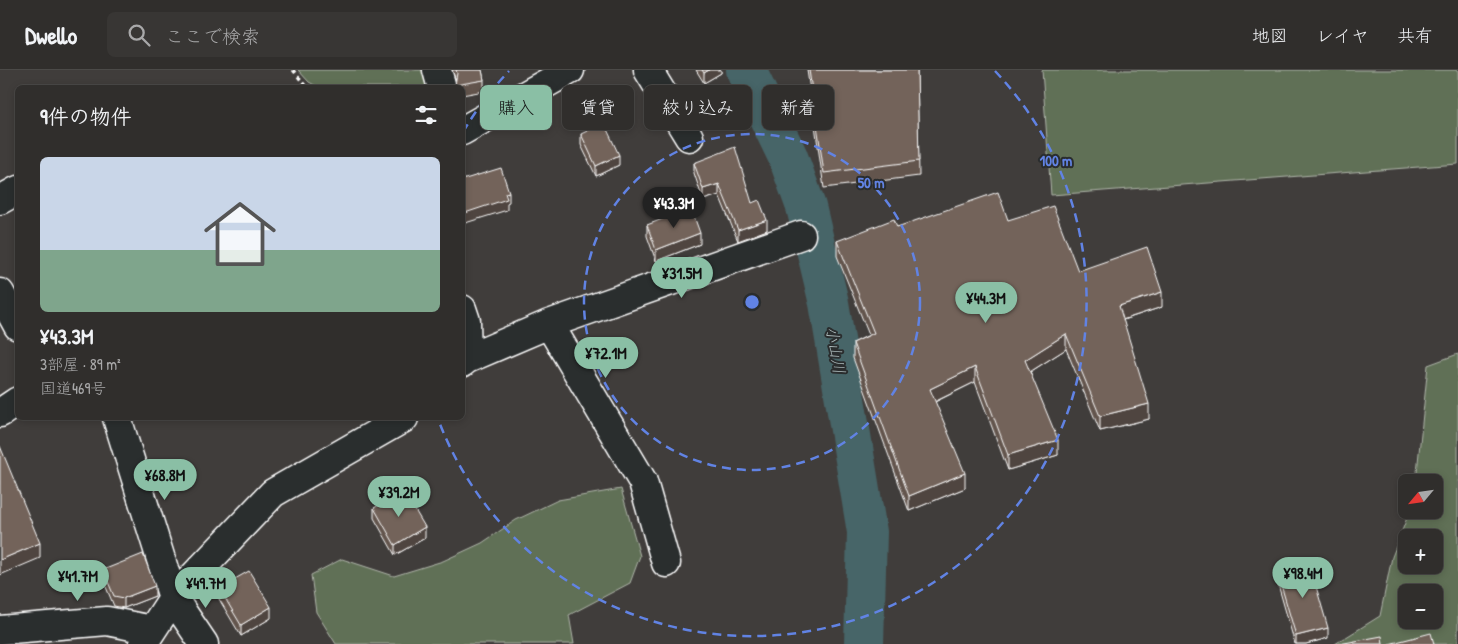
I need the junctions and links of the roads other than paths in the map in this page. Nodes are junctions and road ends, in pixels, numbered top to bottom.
1 (437, 70) edge
2 (570, 70) edge
3 (648, 70) edge
4 (441, 85) edge
5 (465, 129) edge
6 (689, 137) dead end
7 (15, 192) edge
8 (0, 200) edge
9 (801, 235) dead end
10 (0, 293) edge
11 (465, 318) edge
12 (15, 320) edge
13 (549, 324) junction
14 (465, 361) edge
15 (15, 403) edge
16 (0, 413) edge
17 (118, 420) edge
18 (401, 420) edge
19 (666, 563) dead end
20 (173, 598) junction
21 (0, 630) edge
22 (147, 637) edge
23 (204, 644) edge

1 - 4 main road
2 - 5 main road
3 - 6 main road
7 - 8 main road
9 - 13 main road
10 - 12 main road
11 - 14 main road
13 - 14 main road
13 - 19 main road
15 - 16 main road
17 - 20 main road
18 - 20 main road
20 - 22 main road
20 - 23 main road
21 - 22 main road

